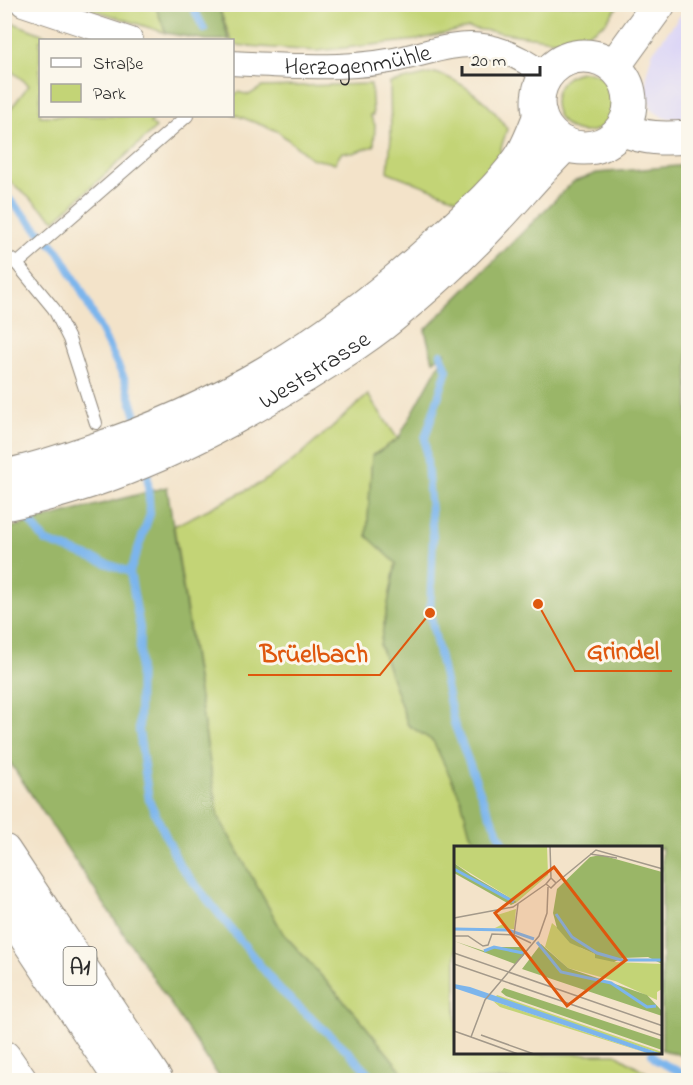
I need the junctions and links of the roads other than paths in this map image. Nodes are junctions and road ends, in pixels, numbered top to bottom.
1 (23, 4) edge
2 (659, 4) edge
3 (128, 39) edge
4 (234, 63) edge
5 (614, 66) junction
6 (546, 76) junction
7 (540, 115) junction
8 (186, 117) edge
9 (622, 129) junction
10 (688, 137) edge
11 (566, 144) junction
12 (4, 254) edge
13 (20, 262) junction
14 (96, 423) dead end
15 (195, 425) junction
16 (4, 476) edge
17 (4, 504) edge
18 (4, 851) edge
19 (4, 904) edge
20 (4, 1057) edge
21 (20, 1080) edge
22 (121, 1080) edge
23 (156, 1080) edge

1 - 3 street
2 - 5 main road
4 - 6 street, Herzogenmühle
5 - 6 main road
5 - 9 main road
6 - 7 main road, Weststrasse
7 - 11 main road
7 - 15 main road, Weststrasse
8 - 13 lane
9 - 10 main road
9 - 11 main road
11 - 15 main road, Weststrasse
12 - 13 lane
13 - 14 lane
15 - 16 main road, Weststrasse
15 - 17 main road, Weststrasse
18 - 23 main road, A1
19 - 22 main road
20 - 21 main road

